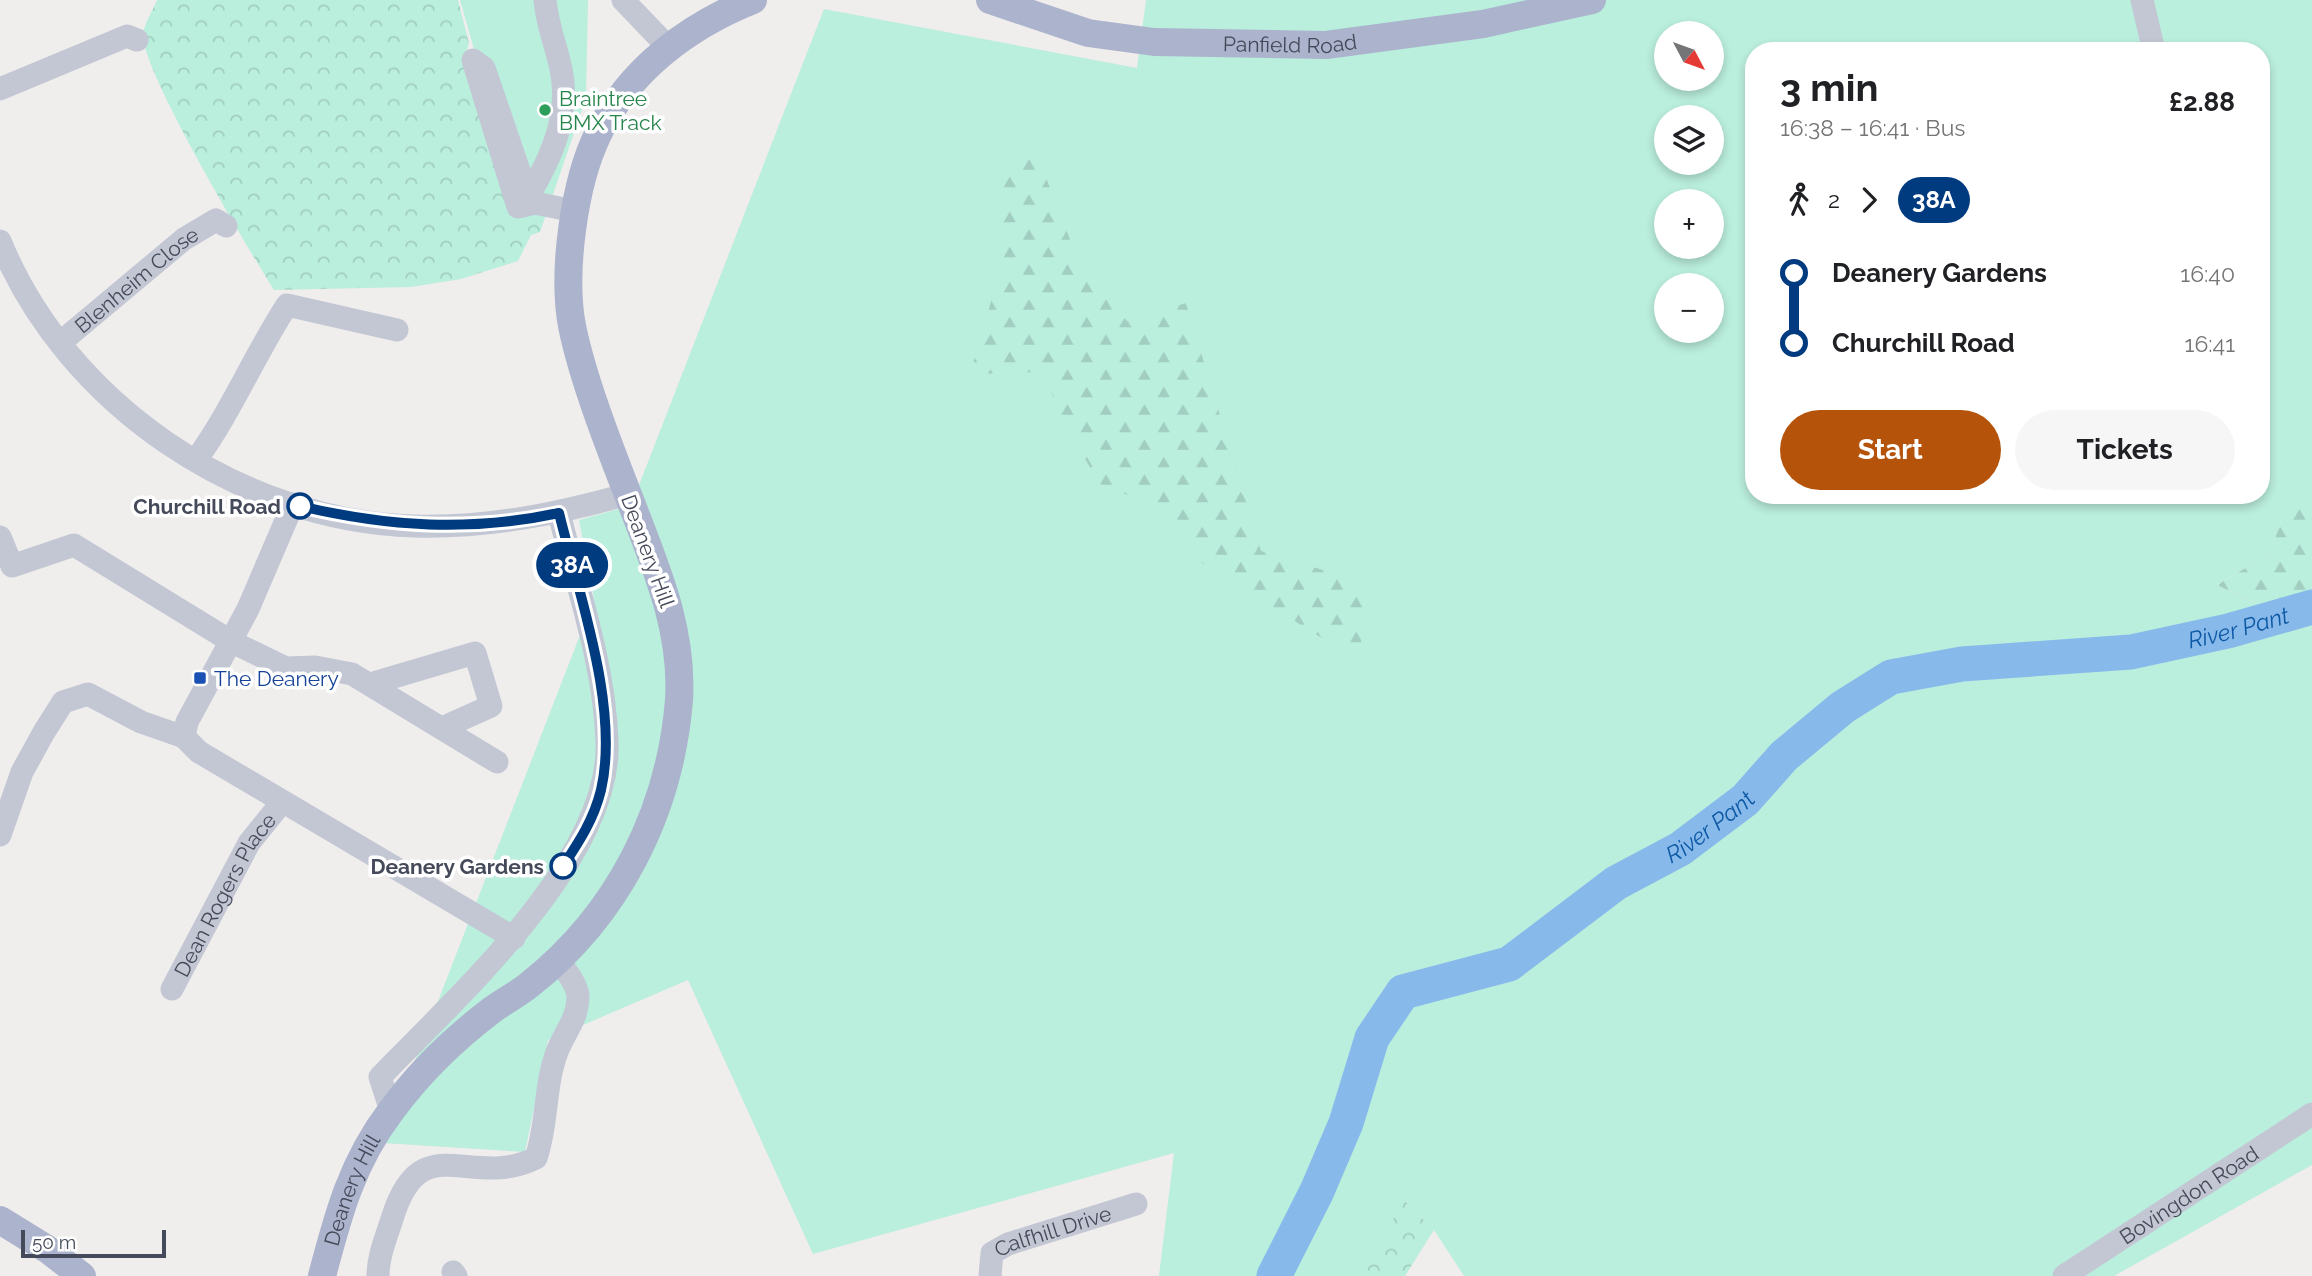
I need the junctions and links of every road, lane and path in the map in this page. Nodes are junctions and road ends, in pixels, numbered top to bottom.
1 (545, 0) edge
2 (623, 0) edge
3 (753, 0) edge
4 (989, 0) edge
5 (1592, 0) edge
6 (2142, 0) edge
7 (137, 40) dead end
8 (2152, 42) edge
9 (668, 47) junction
10 (0, 89) edge
11 (532, 200) junction
12 (575, 211) junction
13 (219, 220) dead end
14 (2, 252) edge
15 (397, 330) dead end
16 (61, 342) junction
17 (196, 460) junction
18 (628, 494) junction
19 (293, 504) junction
20 (559, 513) junction
21 (0, 537) edge
22 (232, 642) junction
23 (370, 684) junction
24 (442, 728) junction
25 (184, 737) junction
26 (497, 762) dead end
27 (282, 802) junction
28 (0, 835) edge
29 (514, 938) junction
30 (557, 961) junction
31 (172, 989) dead end
32 (391, 1111) junction
33 (2312, 1114) edge
34 (1136, 1204) dead end
35 (0, 1220) edge
36 (82, 1276) edge
37 (322, 1276) edge
38 (378, 1276) edge
39 (990, 1276) edge
40 (2064, 1276) edge

1 - 11 street
2 - 9 street
3 - 9 main road
4 - 5 main road, Panfield Road
6 - 8 street
7 - 10 street
9 - 12 main road, Deanery Hill
11 - 11 street
11 - 12 street
12 - 18 main road, Deanery Hill
13 - 16 street, Blenheim Close
14 - 16 street
15 - 17 street
16 - 17 street
17 - 19 street
18 - 20 street
18 - 30 main road, Deanery Hill
19 - 20 street
19 - 22 street
20 - 29 street, Deanery Hill
21 - 22 street
22 - 23 street
22 - 25 street
23 - 24 street
23 - 24 street
24 - 26 street
25 - 27 street
25 - 28 street
27 - 29 street
27 - 31 street, Dean Rogers Place
29 - 32 street, Deanery Hill
30 - 32 main road, Deanery Hill
30 - 38 street
32 - 37 main road, Deanery Hill
33 - 40 street, Bovingdon Road
34 - 39 street, Calfhill Drive
35 - 36 main road

